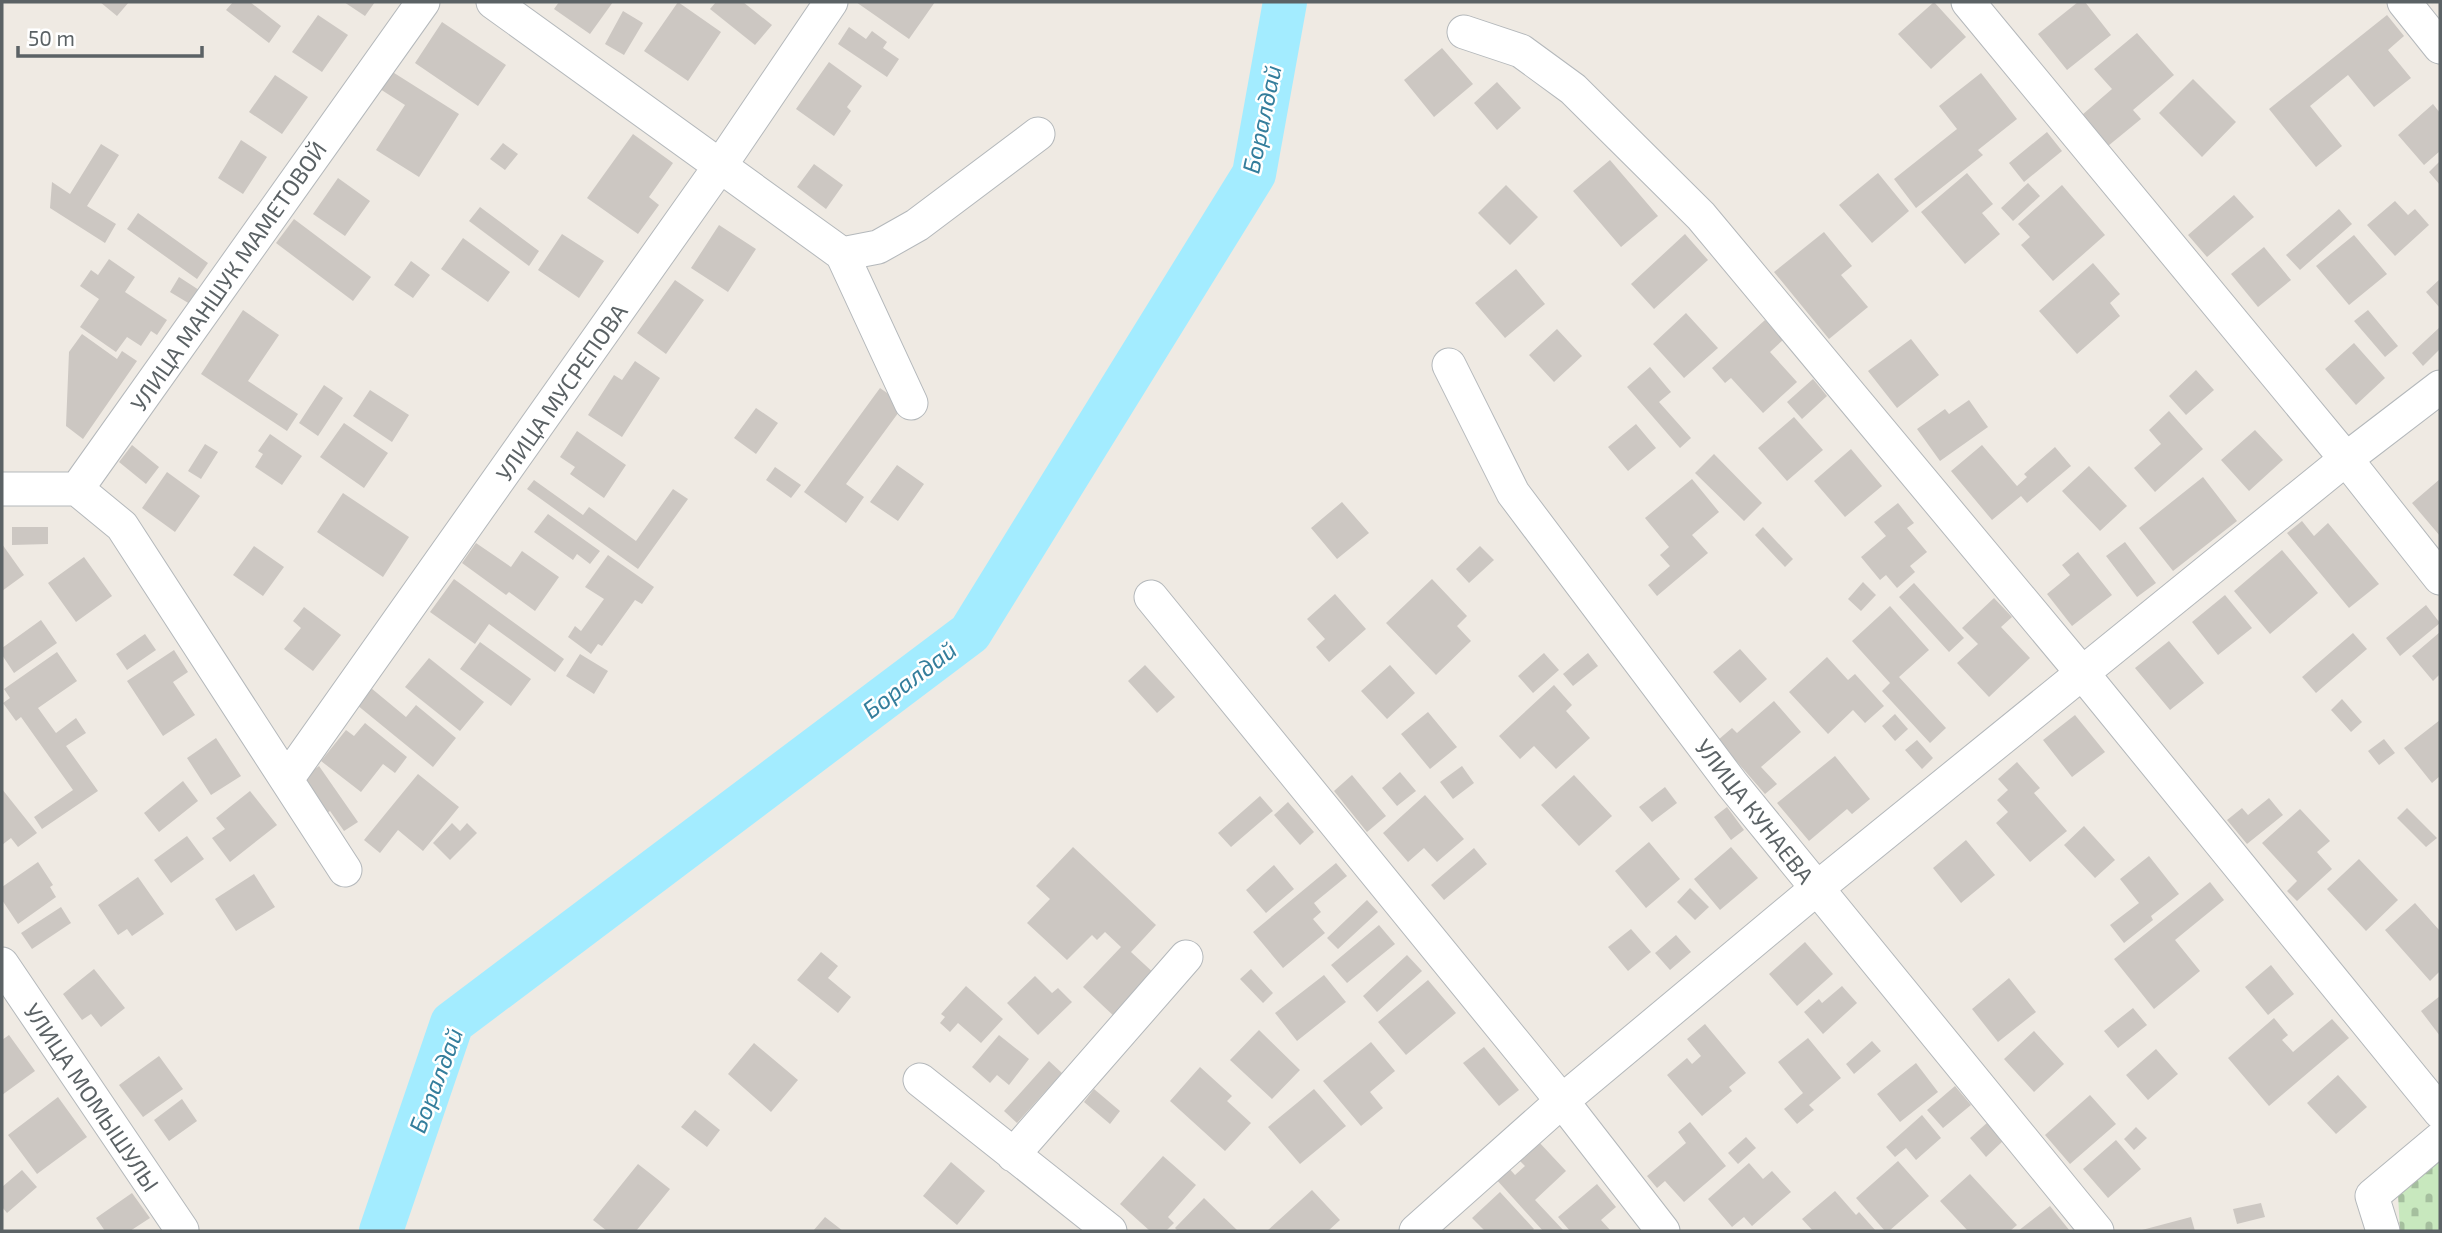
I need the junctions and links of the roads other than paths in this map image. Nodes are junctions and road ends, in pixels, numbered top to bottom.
1 (423, 2) edge
2 (493, 2) edge
3 (831, 2) edge
4 (1968, 2) edge
5 (2404, 2) edge
6 (1464, 32) dead end
7 (2440, 47) edge
8 (1038, 134) dead end
9 (720, 166) junction
10 (842, 254) junction
11 (1449, 365) dead end
12 (2440, 387) edge
13 (911, 403) dead end
14 (2346, 459) junction
15 (2, 489) edge
16 (77, 489) junction
17 (2440, 578) edge
18 (1151, 597) dead end
19 (2082, 674) junction
20 (286, 779) junction
21 (345, 870) dead end
22 (1816, 889) junction
23 (1186, 957) dead end
24 (2, 964) edge
25 (920, 1080) dead end
26 (1562, 1101) junction
27 (2440, 1112) edge
28 (2440, 1139) edge
29 (1013, 1155) junction
30 (182, 1230) edge
31 (1110, 1231) edge
32 (1416, 1231) edge
33 (1663, 1231) edge
34 (2097, 1231) edge
35 (2383, 1231) edge

1 - 16 street, УЛИЦА МАНШУК МАМЕТОВОЙ
2 - 9 street
3 - 9 street, УЛИЦА МУСРЕПОВА
4 - 14 street
5 - 7 street
6 - 19 street
8 - 10 street
9 - 10 street
9 - 20 street, УЛИЦА МУСРЕПОВА
10 - 13 street
11 - 22 street, УЛИЦА КУНАЕВА
12 - 14 street
14 - 17 street
14 - 19 street
15 - 16 street
16 - 20 street
18 - 26 street
19 - 22 street
19 - 27 street
20 - 21 street
22 - 26 street
22 - 34 street, УЛИЦА КУНАЕВА
23 - 29 street
24 - 30 street, УЛИЦА МОМЫШУЛЫ
25 - 29 street
26 - 32 street
26 - 33 street
28 - 35 street
29 - 31 street

